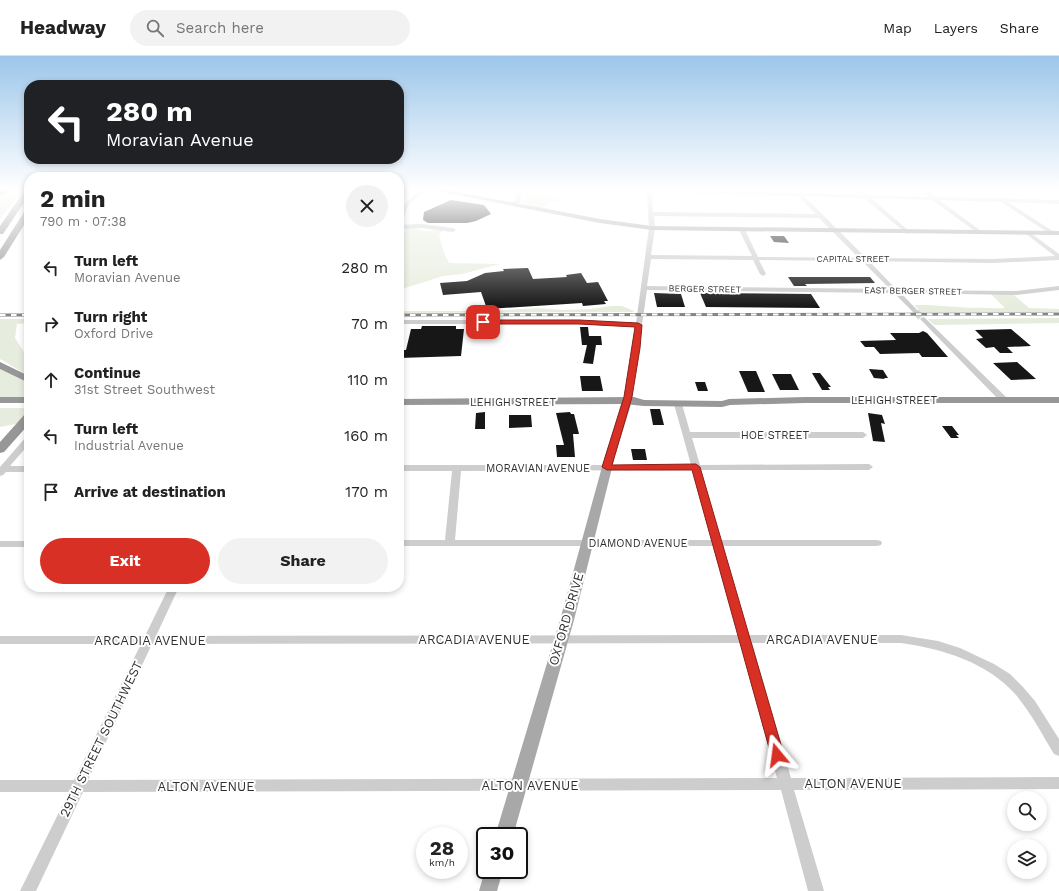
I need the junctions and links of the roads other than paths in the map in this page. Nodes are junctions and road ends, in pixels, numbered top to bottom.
1 (652, 228) edge
2 (18, 229) edge
3 (445, 229) edge
4 (696, 229) edge
5 (903, 229) edge
6 (975, 229) edge
7 (453, 230) dead end
8 (742, 230) junction
9 (836, 231) junction
10 (907, 232) junction
11 (979, 232) junction
12 (1028, 232) junction
13 (1056, 233) edge
14 (1, 257) edge
15 (648, 257) junction
16 (756, 258) junction
17 (1059, 258) edge
18 (864, 259) junction
19 (763, 274) dead end
20 (644, 288) junction
21 (1059, 288) edge
22 (767, 289) joint
23 (895, 291) junction
24 (916, 312) tunnel mouth
25 (923, 319) tunnel mouth
26 (404, 322) edge
27 (638, 325) junction
28 (0, 365) edge
29 (24, 377) edge
30 (0, 400) edge
31 (24, 400) edge
32 (1004, 400) junction
33 (1059, 400) edge
34 (626, 401) junction
35 (404, 402) edge
36 (729, 402) junction
37 (678, 404) junction
38 (0, 406) edge
39 (24, 406) edge
40 (24, 423) edge
41 (687, 435) junction
42 (863, 435) dead end
43 (24, 446) edge
44 (0, 449) edge
45 (607, 467) junction
46 (696, 467) junction
47 (869, 467) dead end
48 (404, 468) edge
49 (457, 468) junction
50 (24, 469) edge
51 (2, 471) edge
52 (877, 542) dead end
53 (404, 543) edge
54 (450, 543) junction
55 (588, 543) junction
56 (717, 543) junction
57 (0, 544) edge
58 (24, 544) edge
59 (172, 592) edge
60 (744, 638) junction
61 (561, 639) junction
62 (0, 640) edge
63 (149, 640) junction
64 (1059, 750) edge
65 (1059, 783) edge
66 (786, 784) junction
67 (518, 785) junction
68 (0, 786) edge
69 (78, 786) junction
70 (506, 827) edge
71 (491, 879) edge
72 (28, 891) edge
73 (488, 891) edge
74 (816, 891) edge

1 - 15 street
2 - 14 highway
3 - 7 street
4 - 8 main road
5 - 10 street
6 - 11 street
8 - 9 main road
8 - 16 street
9 - 10 main road
9 - 18 street
10 - 11 main road
11 - 12 main road
12 - 13 main road
12 - 17 street
15 - 16 street, CAPITAL STREET
15 - 20 street
16 - 18 street, CAPITAL STREET
16 - 19 street
17 - 18 street, CAPITAL STREET
18 - 23 street
20 - 22 street, BERGER STREET
20 - 27 street
21 - 23 street, EAST BERGER STREET
22 - 23 street, EAST BERGER STREET
23 - 24 street
25 - 32 street
26 - 27 street
27 - 34 street
28 - 29 highway
30 - 31 highway
32 - 33 highway, LEHIGH STREET
32 - 36 highway, LEHIGH STREET
34 - 35 highway, LEHIGH STREET
34 - 36 highway, LEHIGH STREET
34 - 37 highway, LEHIGH STREET
34 - 45 main road, OXFORD DRIVE
36 - 37 highway, LEHIGH STREET
37 - 41 street
38 - 39 highway
40 - 44 highway
41 - 42 street, HOE STREET
41 - 46 street
43 - 51 street
45 - 46 street, MORAVIAN AVENUE
45 - 49 street, MORAVIAN AVENUE
45 - 55 main road, OXFORD DRIVE
46 - 47 street, MORAVIAN AVENUE
46 - 56 street
48 - 49 street, MORAVIAN AVENUE
49 - 54 street
50 - 51 street
52 - 56 street, DIAMOND AVENUE
53 - 54 street, DIAMOND AVENUE
54 - 55 street, DIAMOND AVENUE
55 - 56 street, DIAMOND AVENUE
55 - 61 main road, OXFORD DRIVE
56 - 60 street
57 - 58 street
59 - 63 street, 29TH STREET SOUTHWEST
60 - 61 street, ARCADIA AVENUE
60 - 64 street, ARCADIA AVENUE
60 - 66 street
61 - 63 street, ARCADIA AVENUE
61 - 67 main road, OXFORD DRIVE
62 - 63 street, ARCADIA AVENUE
63 - 69 street, 29TH STREET SOUTHWEST
65 - 66 street, ALTON AVENUE
66 - 67 street, ALTON AVENUE
66 - 74 street
67 - 69 street, ALTON AVENUE
67 - 70 main road, OXFORD DRIVE
68 - 69 street, ALTON AVENUE
69 - 72 street, 29TH STREET SOUTHWEST
71 - 73 main road

